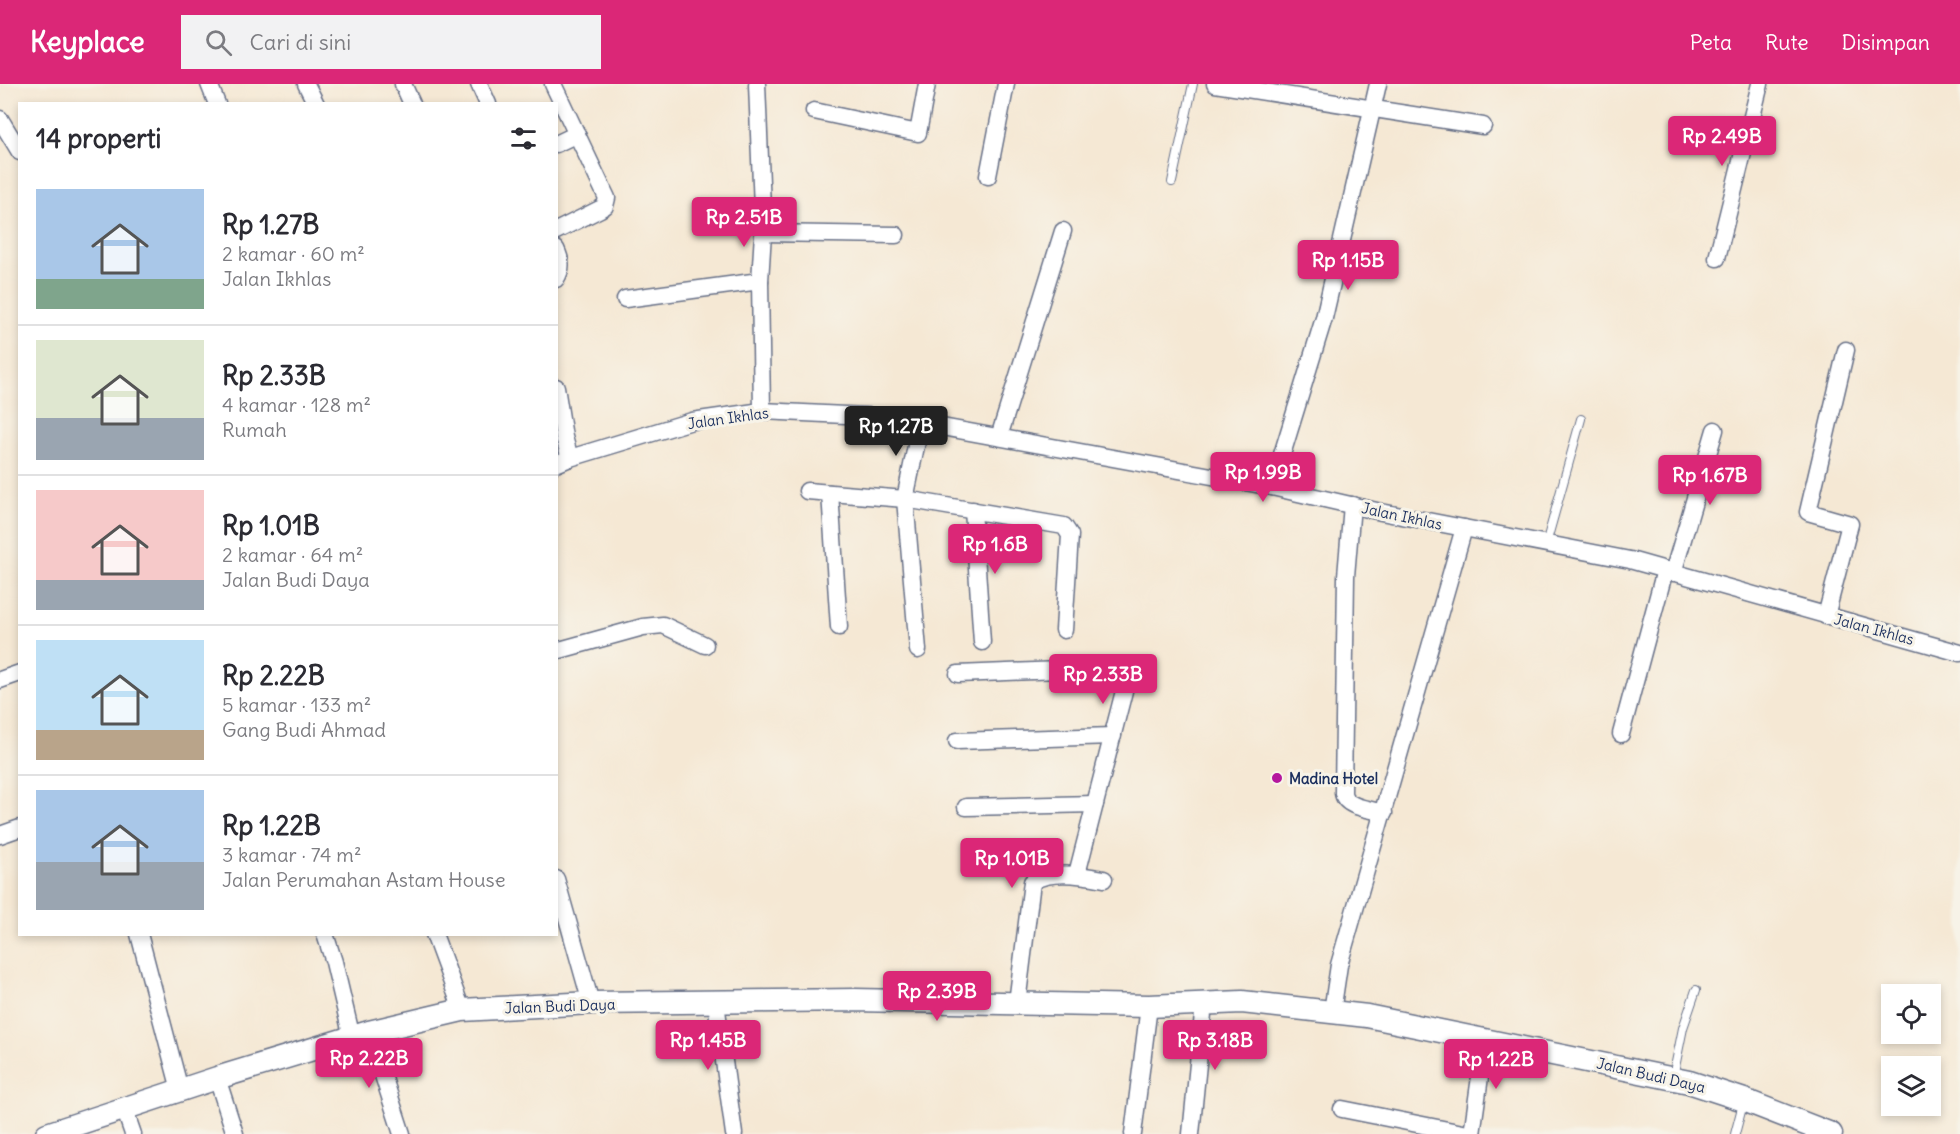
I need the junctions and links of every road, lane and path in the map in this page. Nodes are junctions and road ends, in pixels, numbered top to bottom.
1 (209, 84) edge
2 (306, 84) edge
3 (403, 84) edge
4 (479, 84) edge
5 (553, 84) edge
6 (757, 84) edge
7 (927, 84) edge
8 (1006, 84) edge
9 (1193, 84) edge
10 (1222, 84) edge
11 (1378, 84) edge
12 (1760, 84) edge
13 (1300, 90) edge
14 (216, 102) edge
15 (315, 102) edge
16 (411, 102) edge
17 (487, 102) edge
18 (1373, 109) junction
19 (814, 111) dead end
20 (0, 119) edge
21 (1483, 126) dead end
22 (578, 134) junction
23 (558, 143) edge
24 (18, 149) edge
25 (988, 176) dead end
26 (1172, 182) dead end
27 (558, 230) edge
28 (1063, 231) dead end
29 (763, 233) junction
30 (896, 236) dead end
31 (558, 253) edge
32 (1717, 258) dead end
33 (558, 275) edge
34 (760, 281) junction
35 (625, 299) dead end
36 (1846, 350) dead end
37 (558, 400) edge
38 (762, 411) junction
39 (1581, 419) dead end
40 (921, 422) junction
41 (1715, 430) dead end
42 (999, 436) junction
43 (563, 461) edge
44 (1272, 487) junction
45 (807, 491) dead end
46 (830, 493) junction
47 (905, 499) junction
48 (1352, 505) junction
49 (973, 510) junction
50 (1464, 528) junction
51 (1546, 544) junction
52 (1669, 572) junction
53 (1826, 616) junction
54 (839, 627) dead end
55 (1064, 630) dead end
56 (982, 642) dead end
57 (705, 645) dead end
58 (558, 650) edge
59 (918, 650) dead end
60 (1960, 652) edge
61 (18, 674) edge
62 (958, 674) dead end
63 (0, 680) edge
64 (1621, 734) dead end
65 (1113, 735) junction
66 (957, 741) dead end
67 (1095, 804) junction
68 (966, 807) dead end
69 (1384, 813) junction
70 (18, 829) edge
71 (0, 835) edge
72 (1077, 874) junction
73 (1104, 879) dead end
74 (558, 886) edge
75 (140, 936) edge
76 (326, 936) edge
77 (435, 936) edge
78 (1696, 990) dead end
79 (716, 1003) junction
80 (1017, 1003) junction
81 (591, 1004) junction
82 (1204, 1004) junction
83 (1149, 1006) junction
84 (462, 1011) junction
85 (1332, 1012) junction
86 (360, 1035) junction
87 (1485, 1041) junction
88 (1673, 1077) junction
89 (217, 1078) junction
90 (180, 1090) junction
91 (1744, 1100) junction
92 (124, 1108) junction
93 (1342, 1109) dead end
94 (1381, 1126) edge
95 (47, 1134) edge
96 (133, 1134) edge
97 (235, 1134) edge
98 (402, 1134) edge
99 (734, 1134) edge
100 (1133, 1134) edge
101 (1191, 1134) edge
102 (1470, 1134) edge
103 (1735, 1134) edge
104 (1830, 1134) edge

1 - 14 street
2 - 15 street
3 - 16 street
4 - 17 street
5 - 22 street
6 - 29 street
7 - 19 street
8 - 25 street
9 - 26 lane
10 - 13 street
11 - 18 street
12 - 32 street
13 - 18 street
18 - 21 street
18 - 44 street
20 - 24 street
22 - 23 street
22 - 27 street
28 - 42 street
29 - 30 street
29 - 34 street
31 - 33 street
34 - 35 street
34 - 38 street
36 - 53 street
37 - 43 street
38 - 40 street, Jalan Ikhlas
38 - 43 street, Jalan Ikhlas
39 - 51 lane
40 - 42 street, Jalan Ikhlas
40 - 47 street
41 - 52 street
42 - 44 street, Jalan Ikhlas
44 - 48 street, Jalan Ikhlas
45 - 46 street
46 - 47 street
46 - 54 street
47 - 49 street
47 - 59 street
48 - 50 street, Jalan Ikhlas
48 - 69 street
49 - 55 street
49 - 56 street
50 - 51 street, Jalan Ikhlas
50 - 69 street
51 - 52 street, Jalan Ikhlas
52 - 53 street, Jalan Ikhlas
52 - 64 street
53 - 60 street, Jalan Ikhlas
57 - 58 street
61 - 63 street
62 - 65 street
65 - 66 street
65 - 67 street
67 - 68 street
67 - 72 street
69 - 85 street
70 - 71 street
72 - 73 street
72 - 80 street
74 - 81 street
75 - 90 street
76 - 86 street
77 - 84 street
78 - 88 lane
79 - 80 street, Jalan Budi Daya
79 - 81 street, Jalan Budi Daya
79 - 99 street
80 - 83 street, Jalan Budi Daya
81 - 84 street, Jalan Budi Daya
82 - 83 street, Jalan Budi Daya
82 - 85 street, Jalan Budi Daya
82 - 101 street
83 - 100 street
84 - 86 street, Jalan Budi Daya
85 - 87 street, Jalan Budi Daya
86 - 89 street, Jalan Budi Daya
86 - 98 street
87 - 88 street, Jalan Budi Daya
87 - 102 street
88 - 91 street, Jalan Budi Daya
89 - 90 street, Jalan Budi Daya
89 - 97 street
90 - 92 street, Jalan Budi Daya
91 - 103 lane
91 - 104 street, Jalan Budi Daya
92 - 95 street, Jalan Budi Daya
92 - 96 street
93 - 94 street
94 - 102 street

